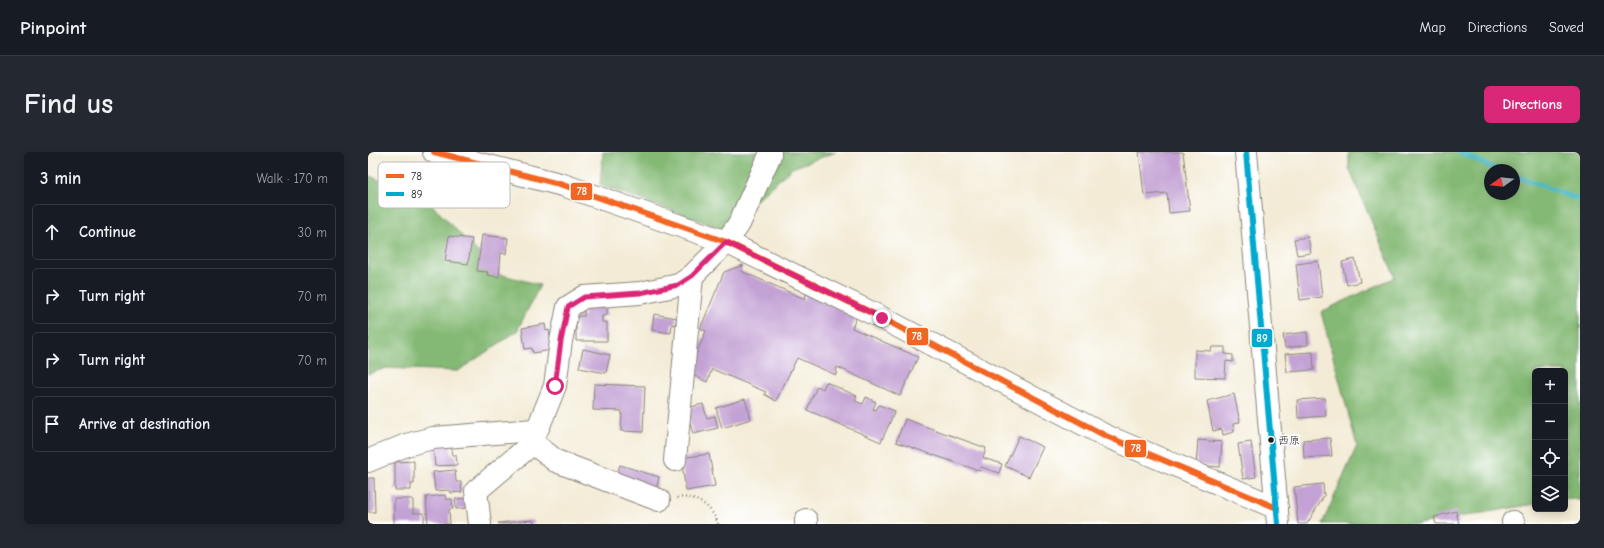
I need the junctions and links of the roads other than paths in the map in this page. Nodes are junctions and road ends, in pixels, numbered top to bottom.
1 (434, 152) edge
2 (770, 152) edge
3 (1246, 152) edge
4 (473, 162) edge
5 (510, 171) edge
6 (726, 242) junction
7 (692, 276) junction
8 (533, 436) junction
9 (675, 460) dead end
10 (368, 461) edge
11 (659, 500) road end
12 (1278, 516) edge
13 (480, 524) edge

1 - 4 street
2 - 6 street
3 - 12 street
5 - 6 street
6 - 7 street
6 - 12 street
7 - 8 street
7 - 9 street
8 - 10 street
8 - 11 street
8 - 13 street

